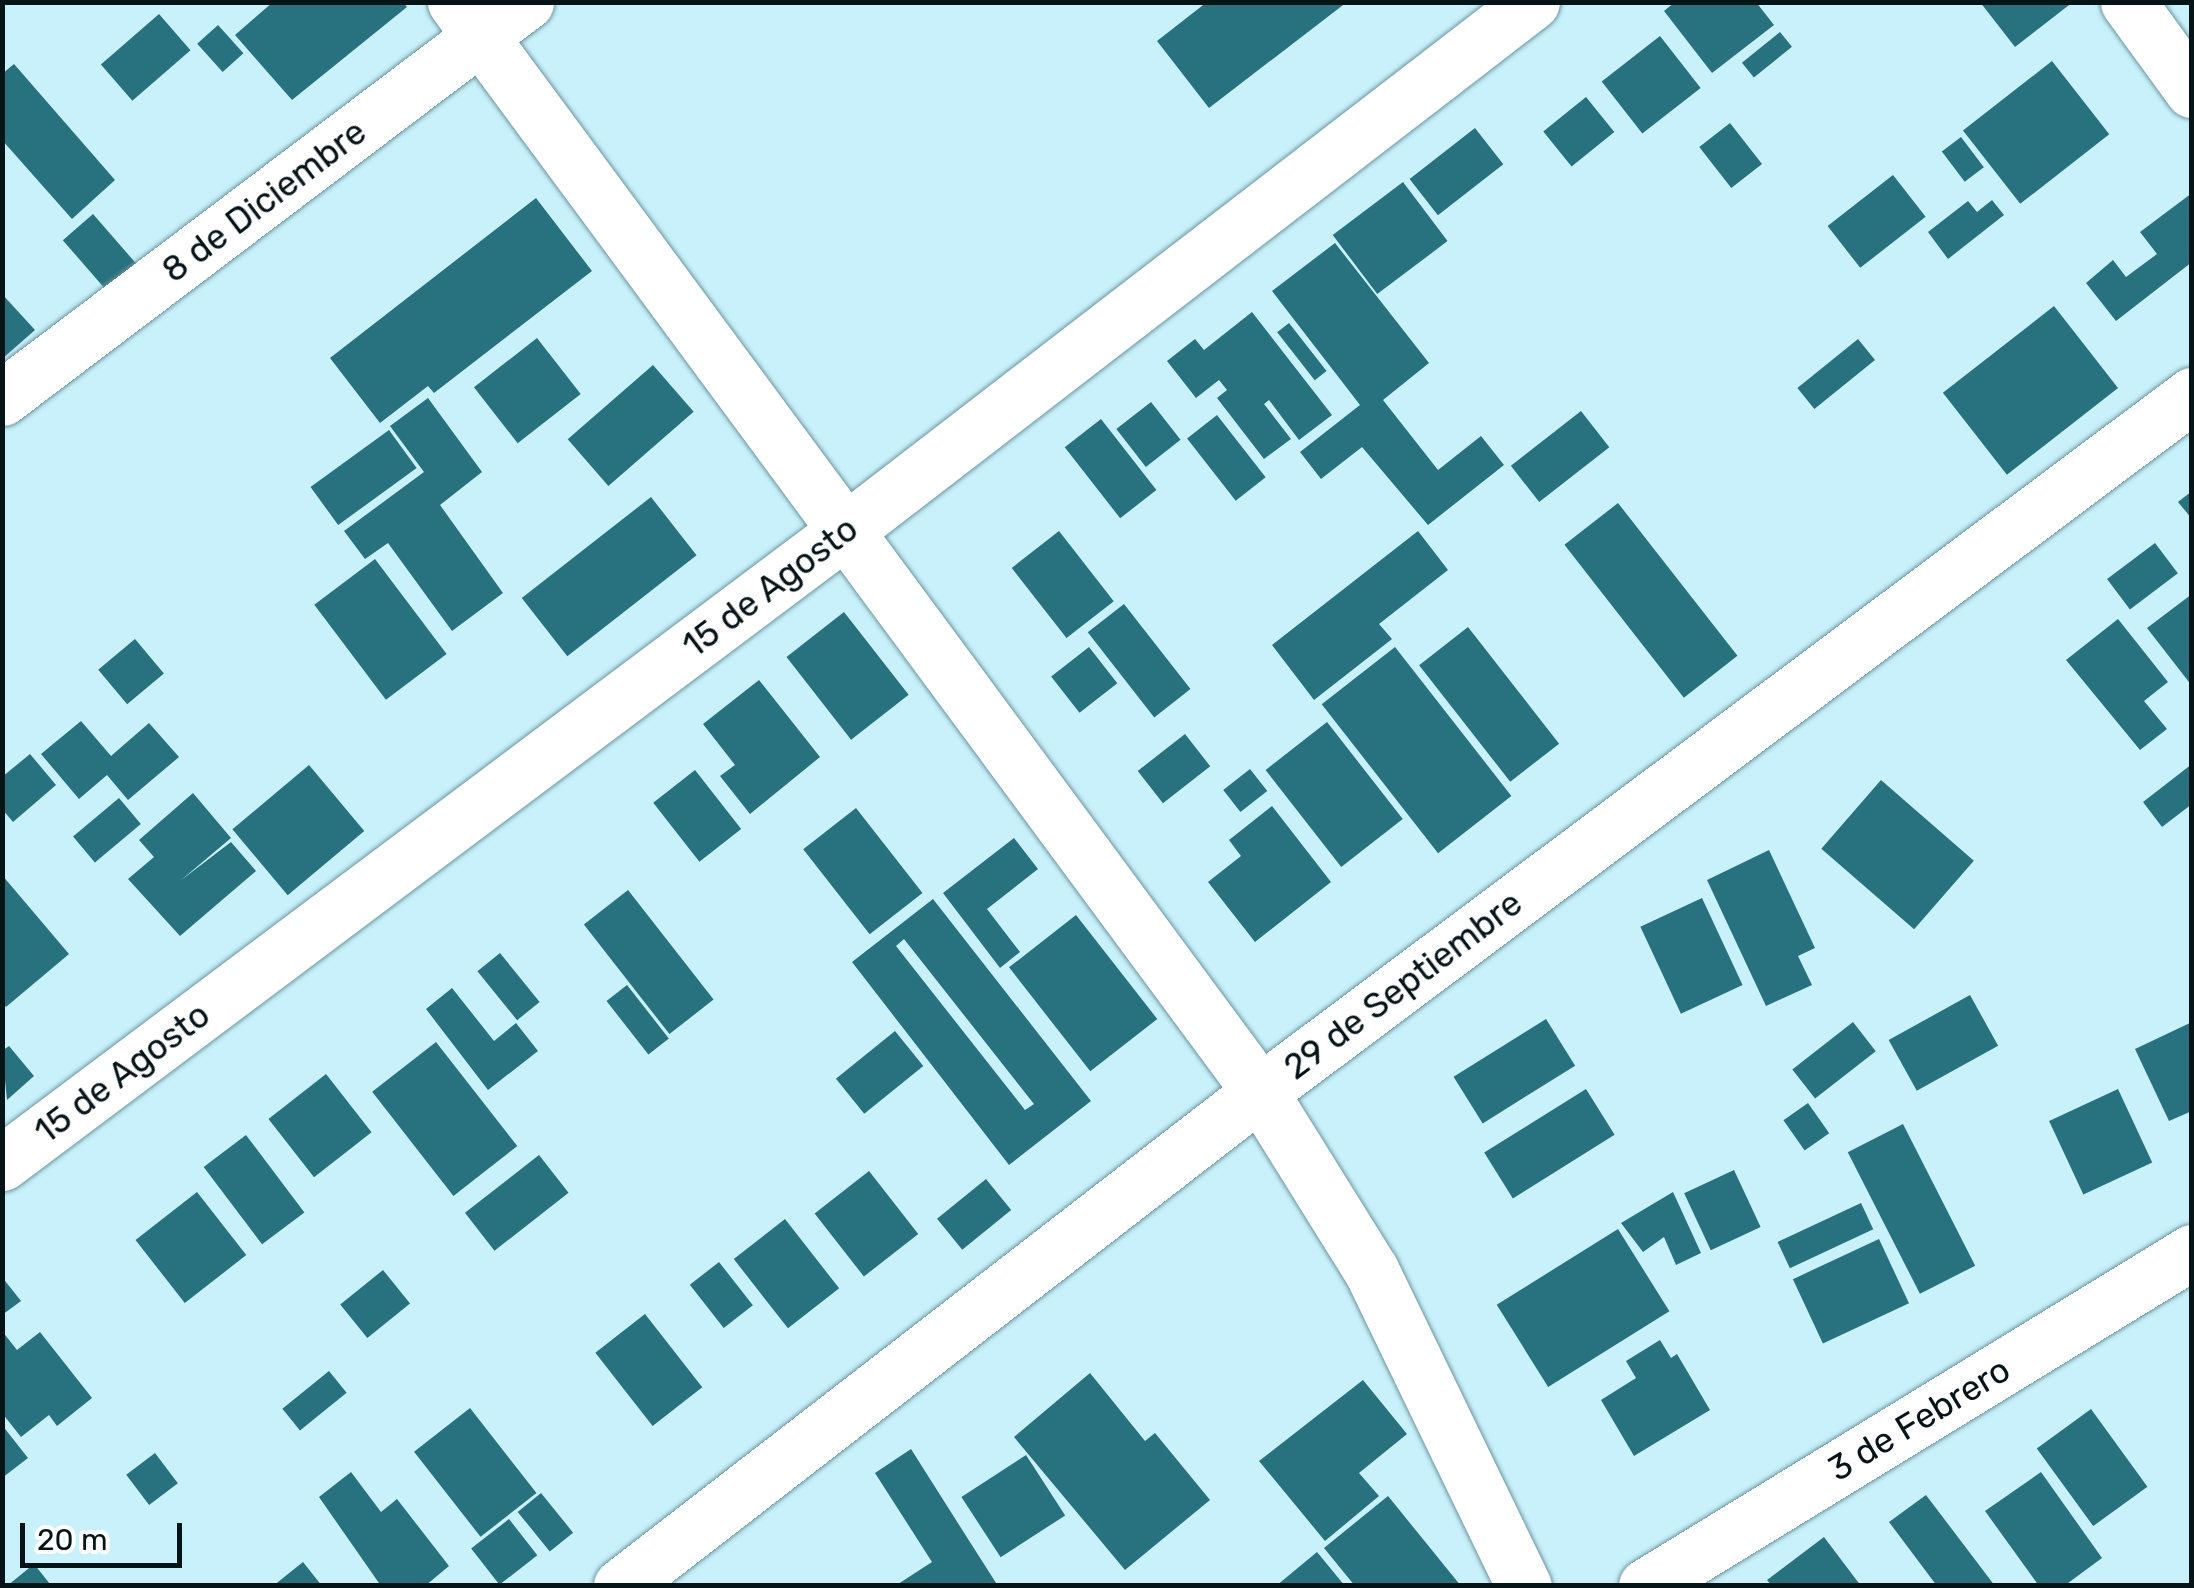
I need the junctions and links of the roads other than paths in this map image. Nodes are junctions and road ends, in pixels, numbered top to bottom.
1 (526, 2) edge
2 (1532, 2) edge
3 (2128, 2) edge
4 (468, 20) edge
5 (2192, 90) edge
6 (2192, 394) edge
7 (2, 398) edge
8 (849, 528) junction
9 (1260, 1092) junction
10 (2, 1163) edge
11 (2192, 1252) edge
12 (621, 1586) edge
13 (1524, 1586) edge
14 (1646, 1586) edge

1 - 4 street, 8 de Diciembre
2 - 8 street, 15 de Agosto
3 - 5 street
4 - 7 street, 8 de Diciembre
4 - 8 street
6 - 9 street, 29 de Septiembre
8 - 9 street
8 - 10 street, 15 de Agosto
9 - 12 street, 29 de Septiembre
9 - 13 street
11 - 14 street, 3 de Febrero

